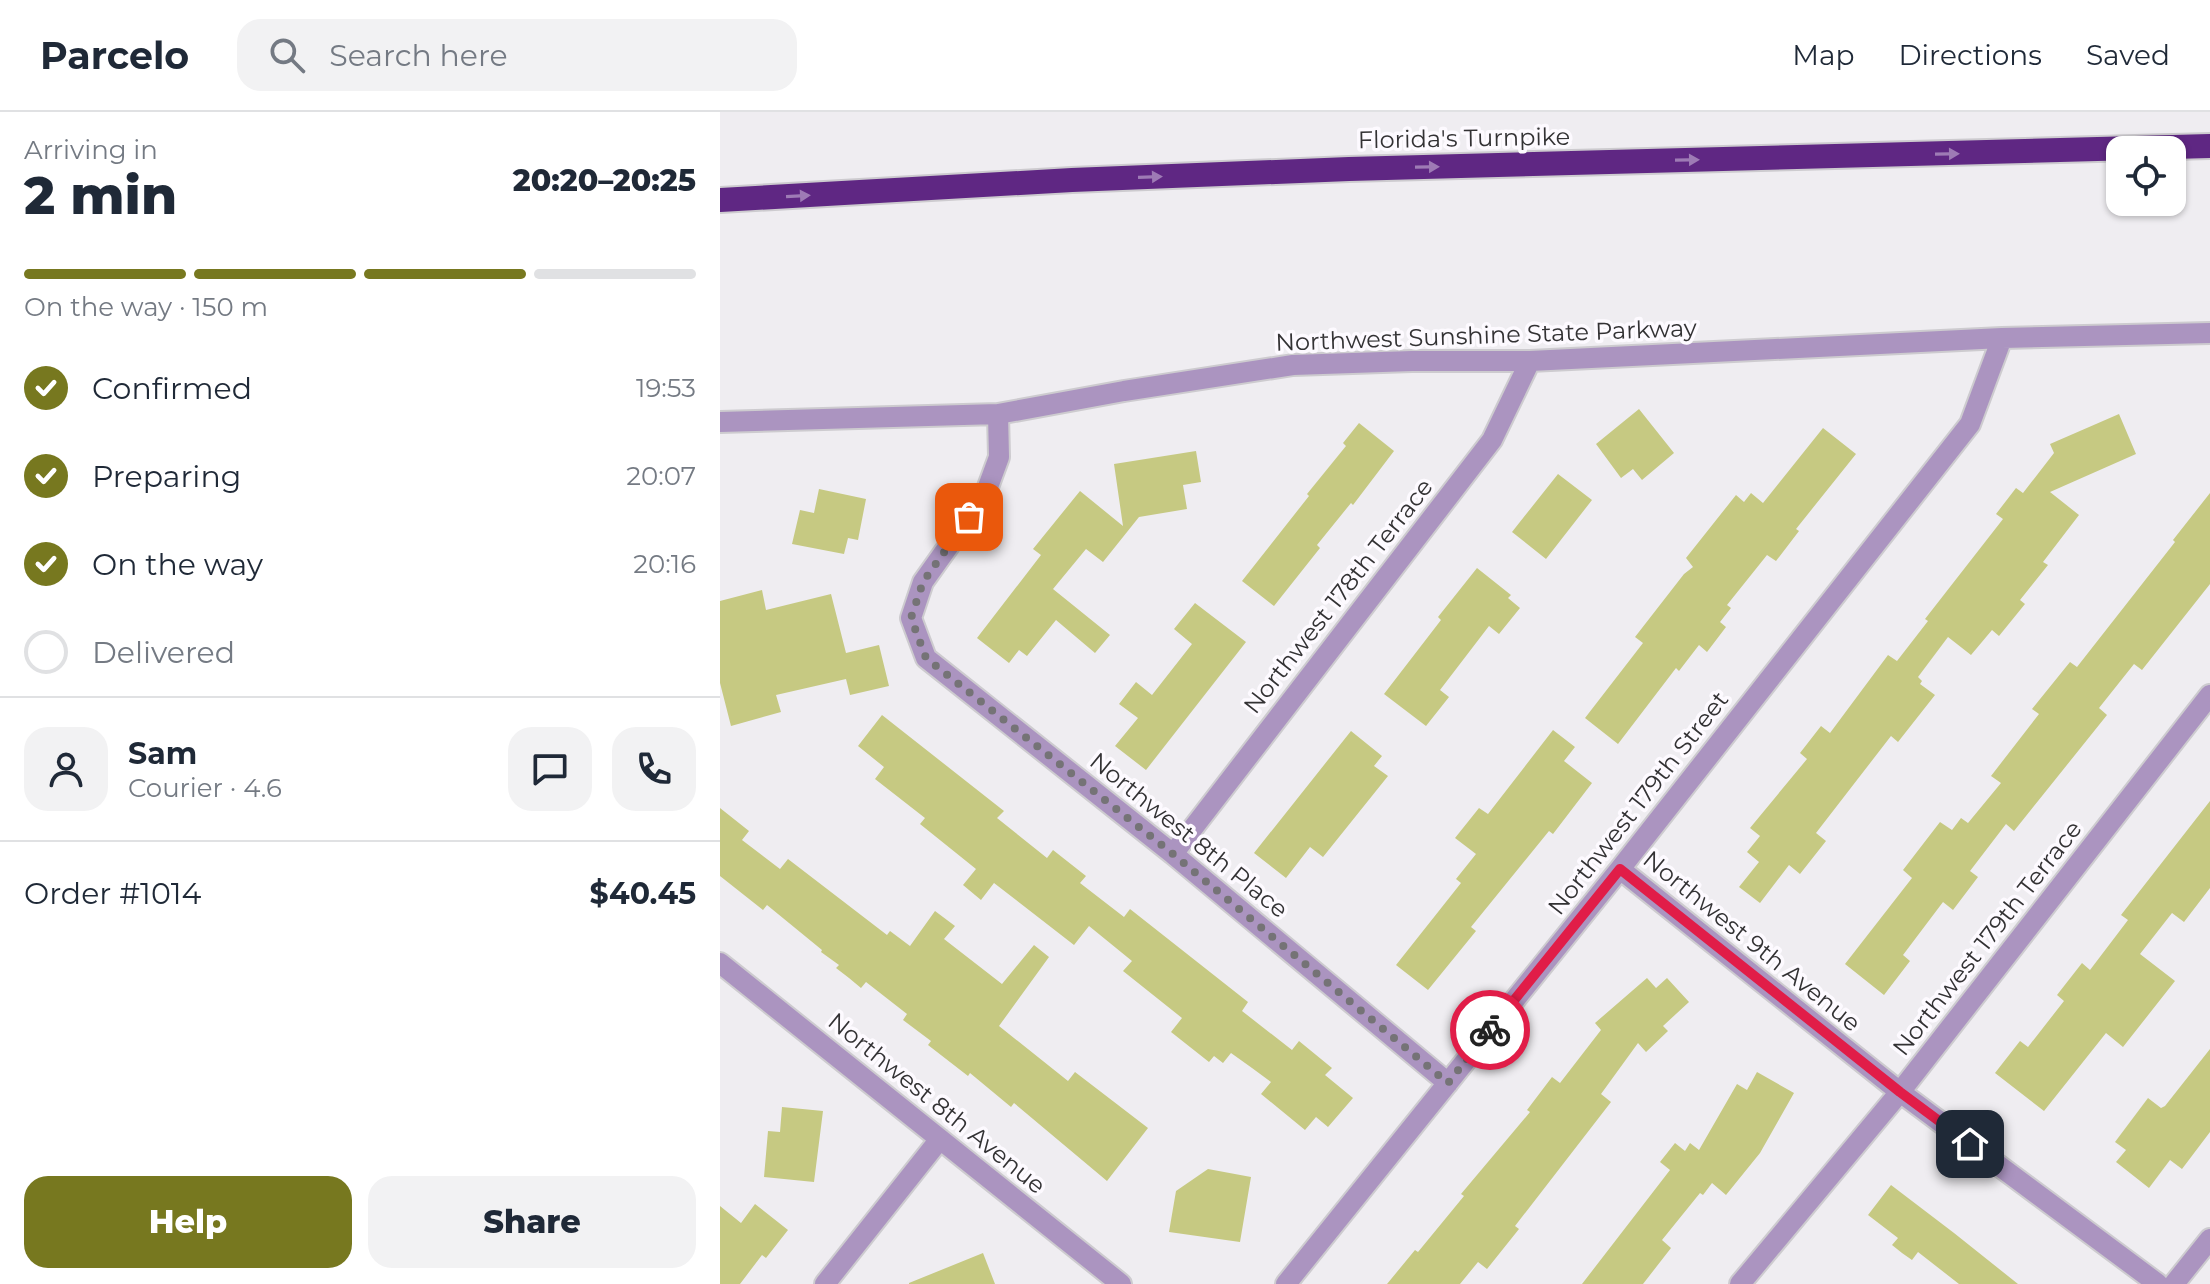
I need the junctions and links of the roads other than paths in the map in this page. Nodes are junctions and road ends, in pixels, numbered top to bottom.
1 (2210, 146) edge
2 (720, 200) edge
3 (2210, 333) edge
4 (2002, 338) junction
5 (1530, 361) junction
6 (998, 414) junction
7 (720, 422) edge
8 (2210, 695) edge
9 (1173, 854) junction
10 (1620, 869) junction
11 (720, 963) edge
12 (1448, 1083) junction
13 (1900, 1092) junction
14 (940, 1139) junction
15 (2210, 1239) edge
16 (825, 1284) edge
17 (1121, 1284) edge
18 (1286, 1284) edge
19 (1740, 1284) edge
20 (2158, 1284) edge
21 (2174, 1284) edge

2 -> 1 highway, Florida's Turnpike
3 - 4 street, Northwest Sunshine State Parkway
4 - 5 street, Northwest Sunshine State Parkway
4 - 10 street, Northwest 179th Street
5 - 6 street, Northwest Sunshine State Parkway
5 - 9 street, Northwest 178th Terrace
6 - 7 street, Northwest Sunshine State Parkway
6 - 9 street, Northwest 8th Place
8 - 13 street, Northwest 179th Terrace
9 - 12 street, Northwest 8th Place
10 - 12 street, Northwest 179th Street
10 - 13 street, Northwest 9th Avenue
11 - 14 street, Northwest 8th Avenue
12 - 18 street, Northwest 179th Street
13 - 19 street, Northwest 179th Terrace
13 - 20 street, Northwest 9th Avenue
14 - 16 street
14 - 17 street, Northwest 8th Avenue
15 - 21 street

